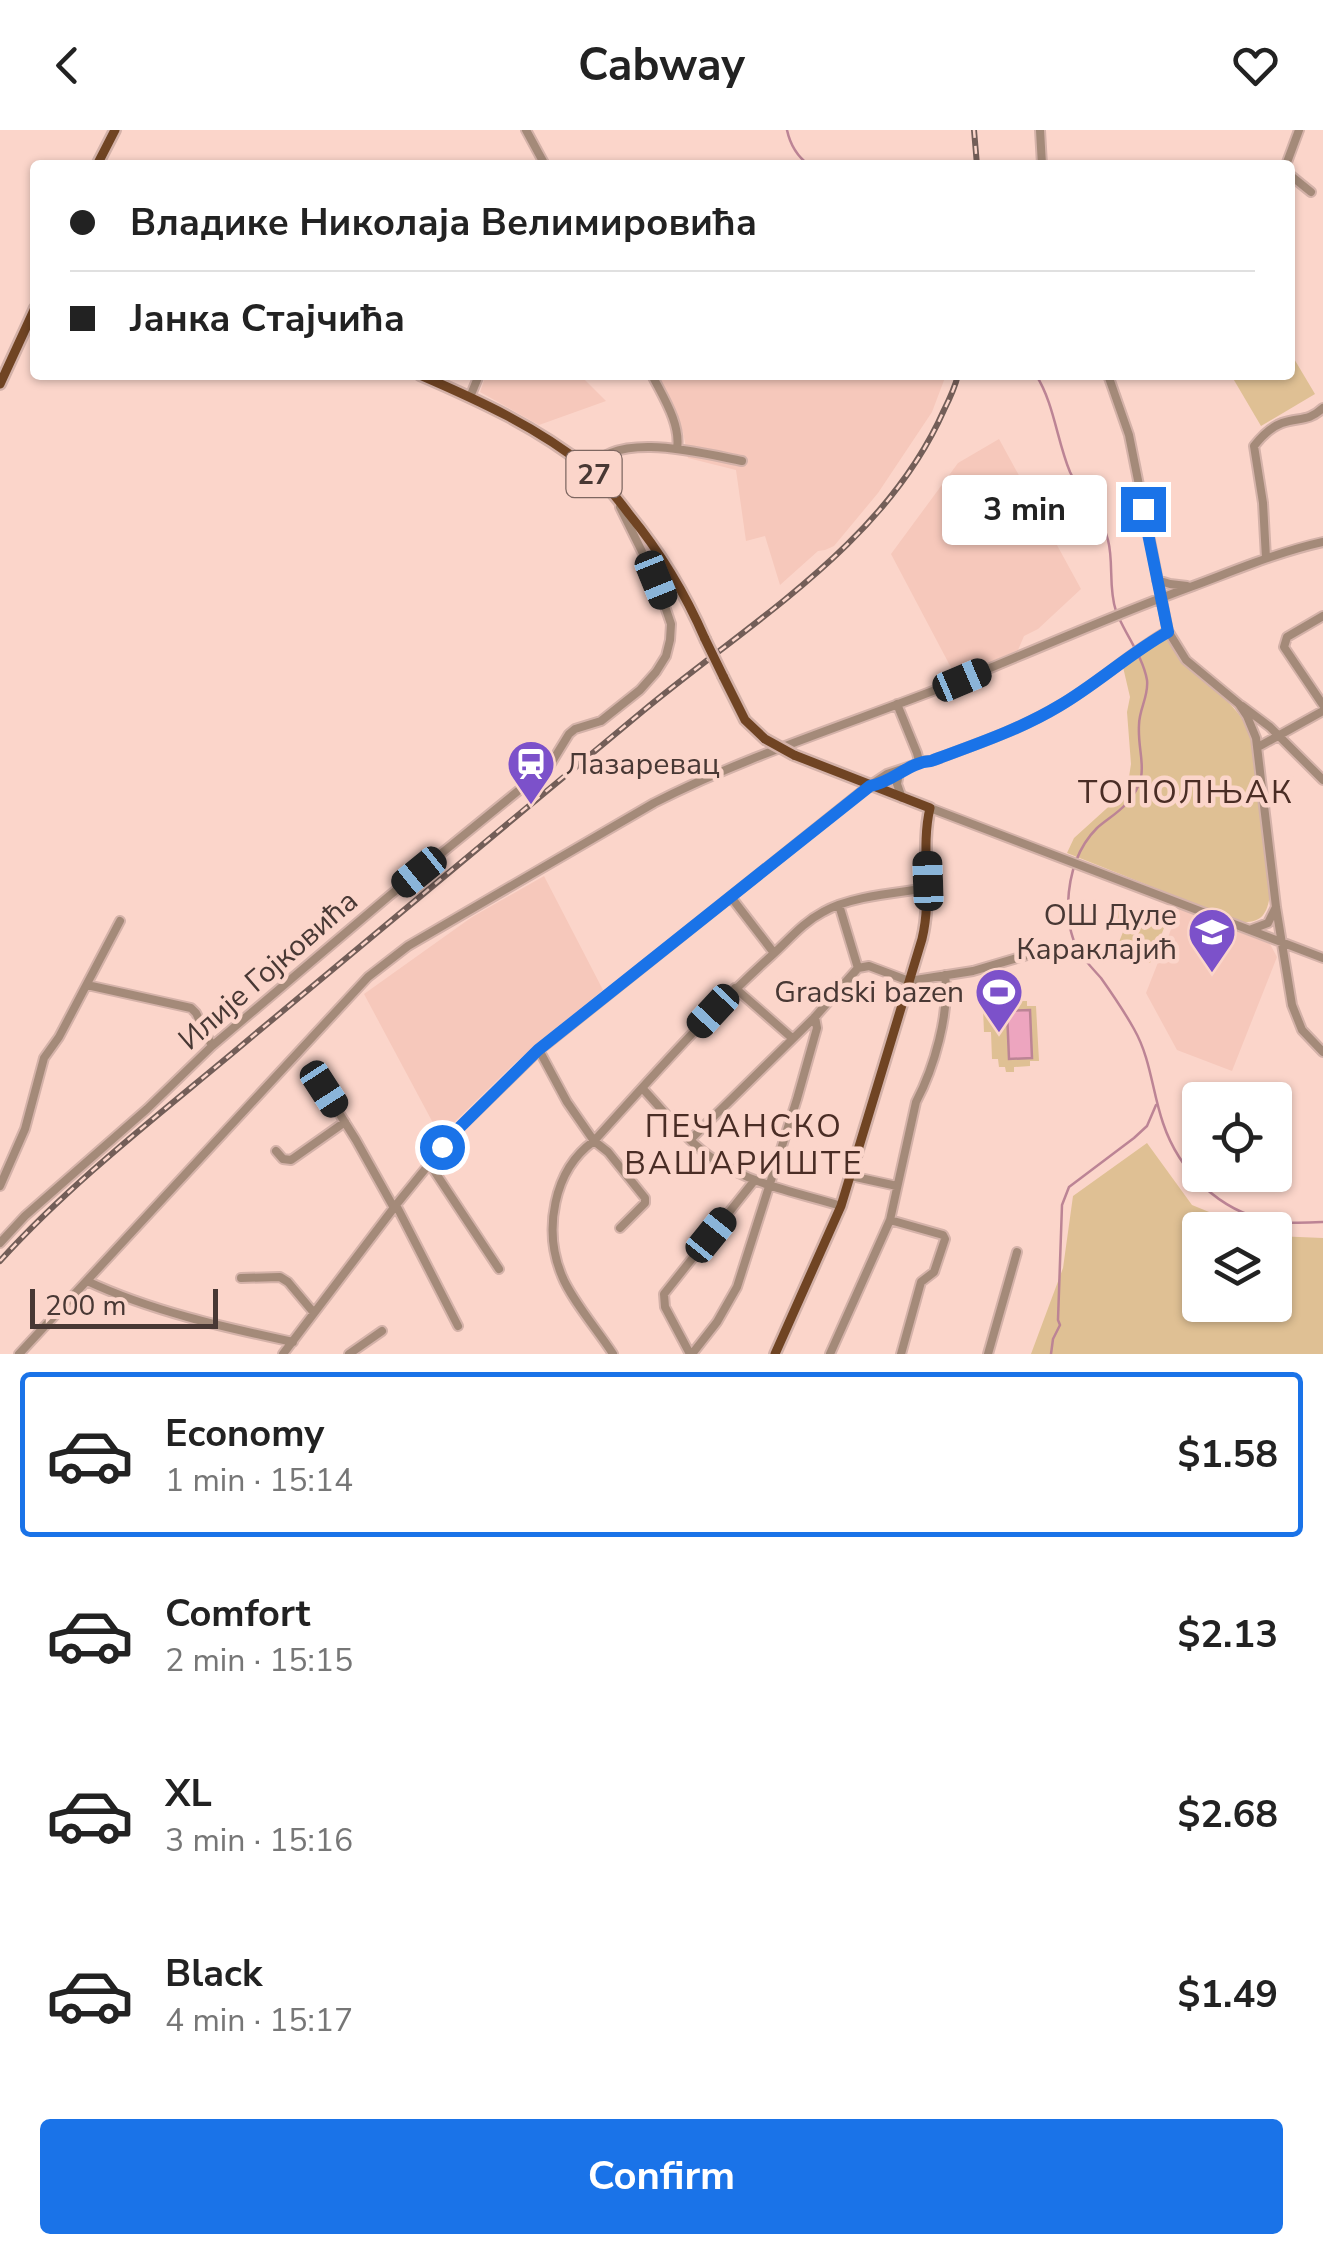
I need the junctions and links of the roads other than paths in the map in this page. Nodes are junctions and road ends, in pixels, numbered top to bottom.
1 (114, 130) edge
2 (526, 130) edge
3 (1040, 130) edge
4 (1299, 130) edge
5 (99, 160) edge
6 (542, 160) edge
7 (1042, 160) edge
8 (1288, 160) edge
9 (1295, 179) edge
10 (1312, 192) dead end
11 (30, 319) edge
12 (431, 380) edge
13 (477, 380) edge
14 (654, 380) edge
15 (1110, 380) edge
16 (0, 384) edge
17 (470, 397) junction
18 (1323, 408) edge
19 (677, 449) junction
20 (742, 461) dead end
21 (590, 470) junction
22 (617, 498) junction
23 (1323, 542) edge
24 (1266, 558) junction
25 (1156, 580) junction
26 (1191, 586) junction
27 (1160, 598) junction
28 (1323, 616) edge
29 (1168, 632) junction
30 (897, 704) junction
31 (1239, 704) junction
32 (1323, 708) edge
33 (1280, 736) junction
34 (1258, 748) junction
35 (919, 761) junction
36 (901, 771) junction
37 (1323, 780) edge
38 (870, 786) junction
39 (902, 798) junction
40 (930, 808) junction
41 (928, 888) junction
42 (731, 897) junction
43 (840, 905) junction
44 (1276, 907) junction
45 (120, 922) dead end
46 (1249, 929) junction
47 (1283, 941) junction
48 (1058, 946) dead end
49 (774, 954) junction
50 (1323, 958) edge
51 (858, 968) junction
52 (944, 975) junction
53 (909, 981) junction
54 (87, 986) junction
55 (734, 988) junction
56 (811, 1021) junction
57 (792, 1038) junction
58 (212, 1046) junction
59 (538, 1050) junction
60 (1323, 1052) edge
61 (642, 1088) junction
62 (324, 1089) dead end
63 (346, 1122) junction
64 (690, 1140) junction
65 (594, 1141) junction
66 (276, 1151) dead end
67 (429, 1164) junction
68 (851, 1176) junction
69 (754, 1181) junction
70 (769, 1185) junction
71 (0, 1186) edge
72 (897, 1186) junction
73 (395, 1206) junction
74 (841, 1206) junction
75 (890, 1220) junction
76 (620, 1228) dead end
77 (0, 1242) edge
78 (1017, 1252) dead end
79 (499, 1270) dead end
80 (241, 1278) dead end
81 (87, 1281) junction
82 (314, 1313) junction
83 (458, 1326) dead end
84 (382, 1331) dead end
85 (292, 1342) junction
86 (19, 1354) edge
87 (283, 1354) edge
88 (348, 1354) edge
89 (613, 1354) edge
90 (691, 1354) edge
91 (775, 1354) edge
92 (830, 1354) edge
93 (901, 1354) edge
94 (988, 1354) edge

1 - 5 main road
2 - 6 street
3 - 7 street
4 - 8 street
9 - 10 street
11 - 16 main road
12 - 17 main road, 27
13 - 17 street
14 - 19 street
15 - 25 street
17 - 21 main road, 27
18 - 24 street
19 - 20 street
19 - 21 street
21 - 22 main road, 27
22 - 38 main road, 27, bridge
22 - 58 street, Илије Гојковића
23 - 24 street
24 - 26 street
25 - 26 street
25 - 27 street
26 - 27 street
27 - 29 street
27 - 30 street
28 - 32 street
29 - 31 street
29 - 35 street
30 - 35 street
30 - 81 street
31 - 33 street
31 - 34 street
32 - 33 street
33 - 34 street
33 - 37 street
34 - 44 street
35 - 36 street
36 - 38 street
36 - 39 street
38 - 39 main road, 27
38 - 42 street
39 - 40 main road, 27
40 - 41 main road
40 - 46 street
41 - 43 street
41 - 53 main road
42 - 49 street
42 - 59 street
43 - 49 street
43 - 51 street
44 - 46 street
44 - 47 street
45 - 54 street
46 - 47 street
47 - 50 street
47 - 60 street
48 - 52 street
49 - 55 street
51 - 53 street
51 - 56 street
52 - 53 street
52 - 72 street
53 - 68 main road
54 - 58 street
54 - 71 street
55 - 57 street
55 - 61 street
56 - 57 street
56 - 70 street
57 - 64 street
58 - 77 street, Илије Гојковића
59 - 65 street
59 - 67 street
61 - 64 street
61 - 65 street
62 - 63 street
63 - 66 street
63 - 73 street
64 - 69 street
65 - 76 street
65 - 89 street
67 - 73 street
67 - 79 street
68 - 72 street
68 - 74 main road
69 - 70 street
69 - 90 street
70 - 74 street
70 - 90 street
72 - 75 street
73 - 82 street
73 - 83 street
74 - 91 main road
75 - 92 street
75 - 93 street
78 - 94 street
80 - 82 street
81 - 85 street
81 - 86 street
82 - 85 street
84 - 88 street
85 - 87 street

